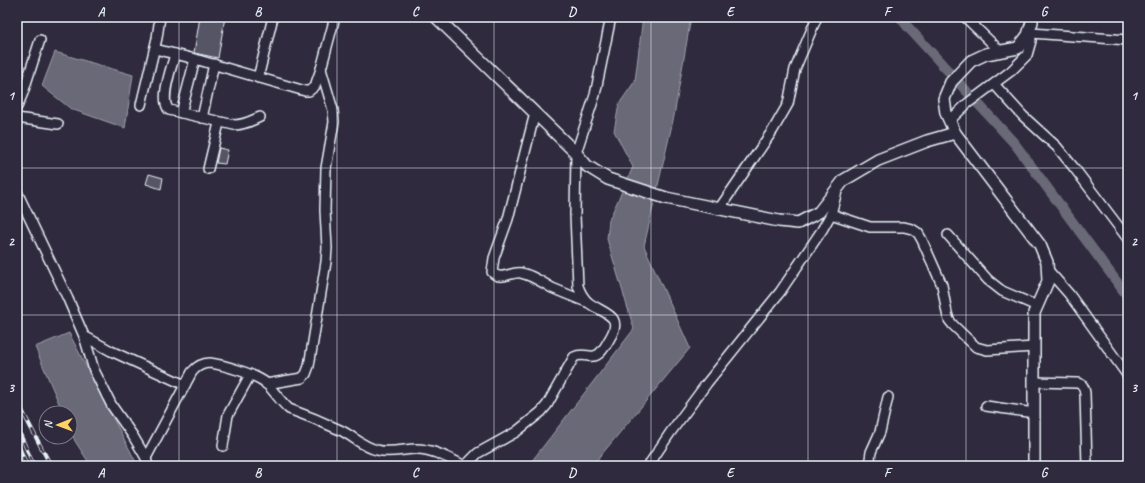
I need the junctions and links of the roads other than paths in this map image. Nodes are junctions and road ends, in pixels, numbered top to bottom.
1 (160, 17) edge
2 (273, 17) edge
3 (334, 17) edge
4 (436, 17) edge
5 (611, 17) edge
6 (817, 17) edge
7 (965, 17) edge
8 (1031, 26) edge
9 (40, 40) dead end
10 (1128, 40) edge
11 (155, 49) junction
12 (1000, 51) junction
13 (175, 54) junction
14 (195, 59) junction
15 (214, 64) junction
16 (321, 69) junction
17 (258, 78) junction
18 (994, 84) junction
19 (141, 105) dead end
20 (17, 107) edge
21 (181, 113) junction
22 (535, 113) junction
23 (260, 117) dead end
24 (17, 118) edge
25 (202, 118) junction
26 (949, 120) junction
27 (220, 123) junction
28 (58, 124) dead end
29 (955, 133) junction
30 (576, 153) junction
31 (208, 169) dead end
32 (837, 188) junction
33 (17, 192) edge
34 (719, 209) junction
35 (831, 214) junction
36 (948, 235) dead end
37 (1128, 239) edge
38 (1047, 269) junction
39 (588, 303) junction
40 (1037, 306) junction
41 (84, 336) junction
42 (1034, 347) junction
43 (250, 375) junction
44 (1128, 376) edge
45 (1034, 382) junction
46 (266, 384) junction
47 (185, 385) junction
48 (888, 397) dead end
49 (986, 406) dead end
50 (1034, 413) junction
51 (223, 446) dead end
52 (147, 462) edge
53 (465, 466) edge
54 (648, 466) edge
55 (869, 466) edge
56 (1034, 466) edge
57 (1087, 466) edge

1 - 11 street
2 - 17 street
3 - 16 street
4 - 22 main road
5 - 30 street
6 - 34 street
7 - 12 street
8 - 10 street
8 - 12 main road
8 - 18 street
9 - 20 street
11 - 13 street
11 - 19 street
12 - 26 main road
13 - 14 street
13 - 21 street
14 - 15 street
14 - 21 street
15 - 17 street
15 - 25 street
16 - 17 street
16 - 46 street
18 - 26 street
18 - 37 street
21 - 25 street
22 - 30 main road
22 - 39 street
23 - 27 street
24 - 28 street
25 - 27 street
26 - 29 main road
27 - 31 street
29 - 32 main road
29 - 38 main road
30 - 34 main road
30 - 39 street
32 - 34 main road
32 - 35 street
33 - 41 street
35 - 42 street
35 - 54 street
36 - 40 street
38 - 40 main road
38 - 44 street
39 - 53 street
40 - 42 main road
41 - 47 street
41 - 52 street
42 - 45 main road
43 - 46 street
43 - 47 street
43 - 51 street
45 - 50 main road
45 - 57 street
46 - 53 street
47 - 52 street
48 - 55 street
49 - 50 street
50 - 56 main road

